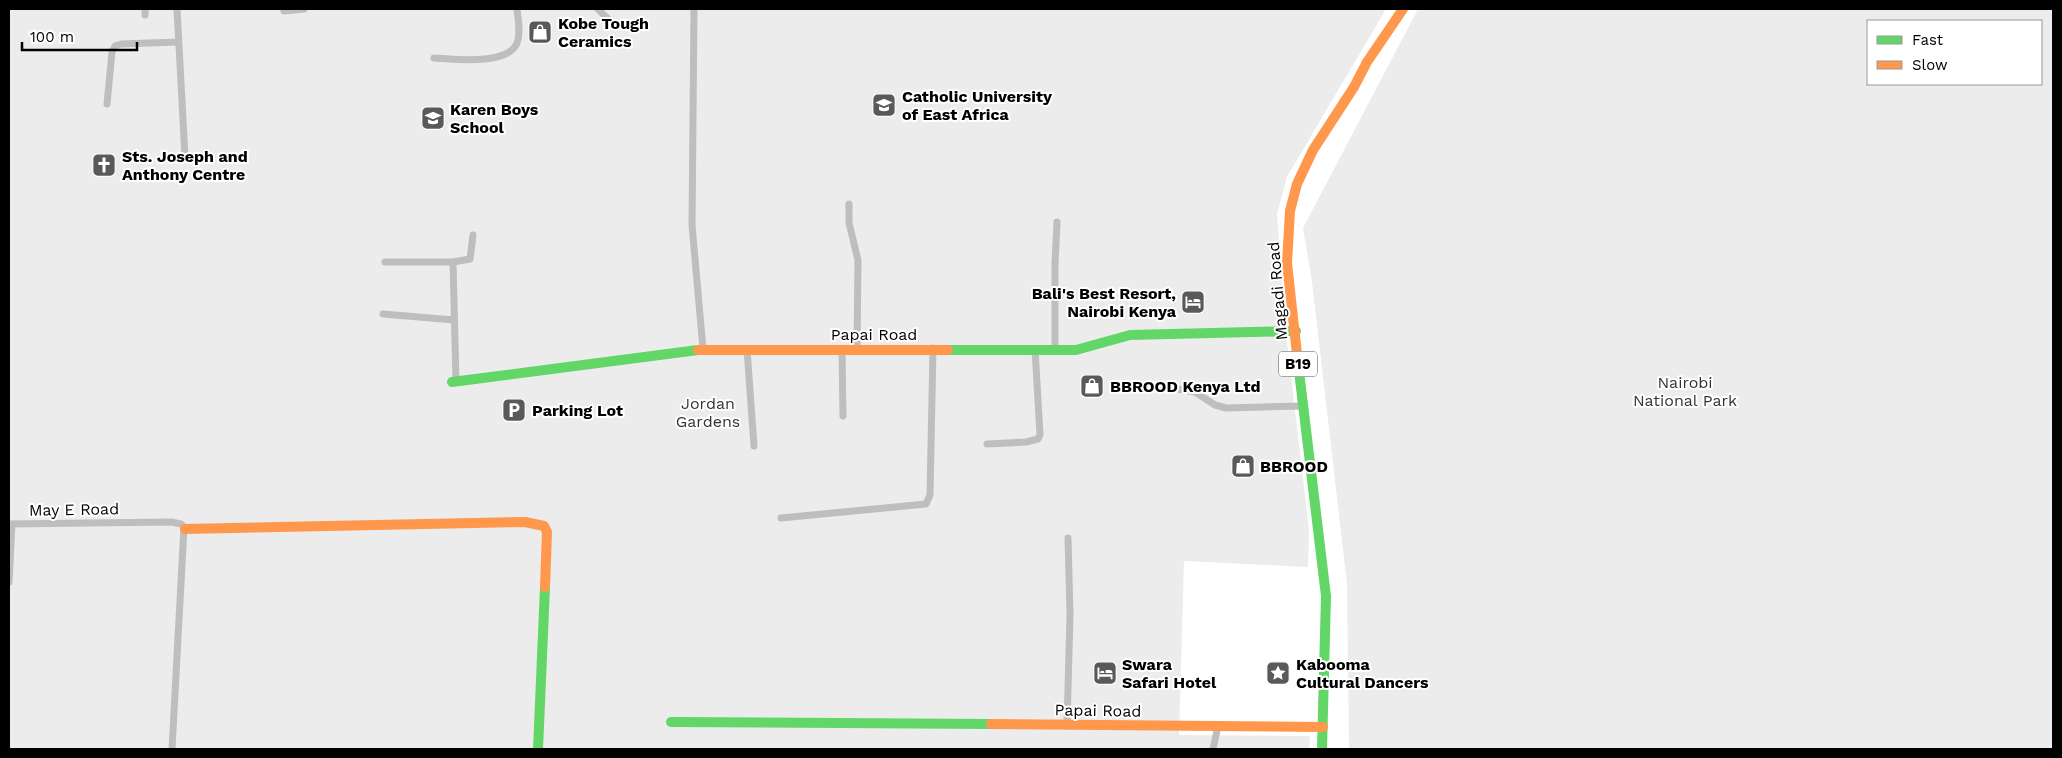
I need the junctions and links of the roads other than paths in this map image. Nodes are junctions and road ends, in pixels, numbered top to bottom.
1 (177, 9) edge
2 (304, 9) edge
3 (517, 9) edge
4 (598, 9) edge
5 (694, 9) edge
6 (1403, 9) edge
7 (284, 12) dead end
8 (616, 27) dead end
9 (178, 42) junction
10 (434, 58) dead end
11 (107, 104) dead end
12 (185, 157) dead end
13 (849, 204) dead end
14 (1057, 222) dead end
15 (473, 235) dead end
16 (385, 262) dead end
17 (453, 262) junction
18 (383, 314) dead end
19 (454, 320) junction
20 (1296, 331) junction
21 (933, 348) junction
22 (702, 349) junction
23 (748, 349) junction
24 (842, 349) junction
25 (857, 349) junction
26 (1035, 349) junction
27 (1055, 349) junction
28 (454, 382) joint
29 (1172, 388) dead end
30 (1302, 406) junction
31 (843, 416) dead end
32 (987, 444) dead end
33 (754, 446) dead end
34 (781, 518) dead end
35 (10, 524) edge
36 (185, 529) junction
37 (1068, 538) dead end
38 (9, 582) edge
39 (671, 722) dead end
40 (1067, 725) junction
41 (1218, 726) junction
42 (1323, 727) junction
43 (172, 749) edge
44 (538, 749) edge
45 (1213, 749) edge
46 (1322, 749) edge

1 - 9 street
2 - 7 street
3 - 10 street
4 - 8 street
5 - 22 street
6 - 20 main road, Magadi Road / B19
9 - 11 street
9 - 12 street
13 - 25 street
14 - 27 street
15 - 17 street
16 - 17 street
17 - 19 street
18 - 19 street
19 - 28 street
20 - 27 main road, Papai Road
20 - 30 main road, Magadi Road / B19
21 - 25 main road, Papai Road
21 - 26 main road, Papai Road
21 - 34 street
22 - 23 main road, Papai Road
22 - 28 main road, Papai Road
23 - 24 main road, Papai Road
23 - 33 street
24 - 25 main road, Papai Road
24 - 31 street
26 - 27 main road, Papai Road
26 - 32 street
29 - 30 street
30 - 42 main road, Magadi Road / B19
35 - 36 street, May E Road
35 - 38 street
36 - 43 street
36 - 44 main road
37 - 40 street
39 - 40 main road, Papai Road
40 - 41 main road, Papai Road
41 - 42 main road, Papai Road
41 - 45 street
42 - 46 main road, Magadi Road / B19

